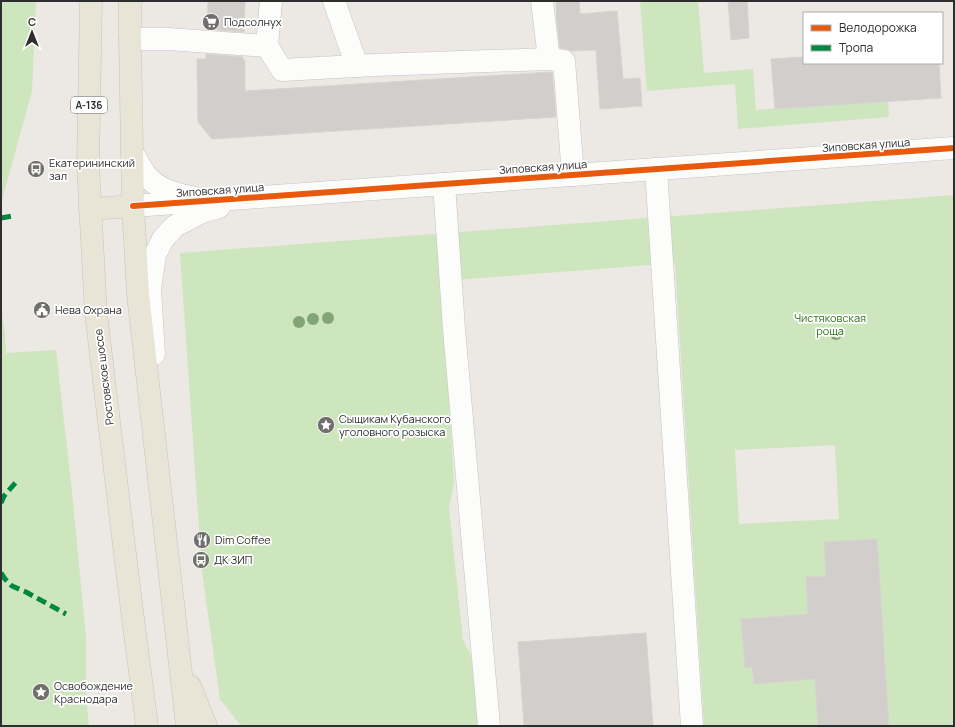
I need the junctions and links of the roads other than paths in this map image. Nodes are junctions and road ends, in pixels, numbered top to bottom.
1 (91, 1) edge
2 (130, 1) edge
3 (271, 1) edge
4 (334, 1) edge
5 (542, 1) edge
6 (130, 39) junction
7 (267, 46) junction
8 (549, 59) junction
9 (357, 66) junction
10 (954, 148) edge
11 (132, 152) junction
12 (656, 169) junction
13 (573, 176) junction
14 (444, 184) junction
15 (245, 198) junction
16 (217, 200) junction
17 (133, 206) junction
18 (90, 209) junction
19 (150, 405) junction
20 (179, 656) junction
21 (148, 726) edge
22 (187, 726) edge
23 (206, 726) edge
24 (489, 726) edge
25 (692, 726) edge

1 - 18 main road, Ростовское шоссе / А-136
2 - 6 main road
3 - 7 street
4 - 9 street
5 - 8 street
6 - 7 street
6 - 11 main road
7 - 9 street
8 - 9 street
8 - 13 street
10 - 12 street, Зиповская улица
11 - 16 street
11 - 17 main road
12 - 13 street, Зиповская улица
12 - 25 street
13 - 14 street, Зиповская улица
14 - 15 street, Зиповская улица
14 - 24 street
15 - 16 street, Зиповская улица
15 - 19 street
16 - 17 street, Зиповская улица
17 - 18 main road, Зиповская улица
17 - 19 main road
18 - 21 main road, Ростовское шоссе
19 - 20 main road
20 - 22 main road
20 - 23 main road

